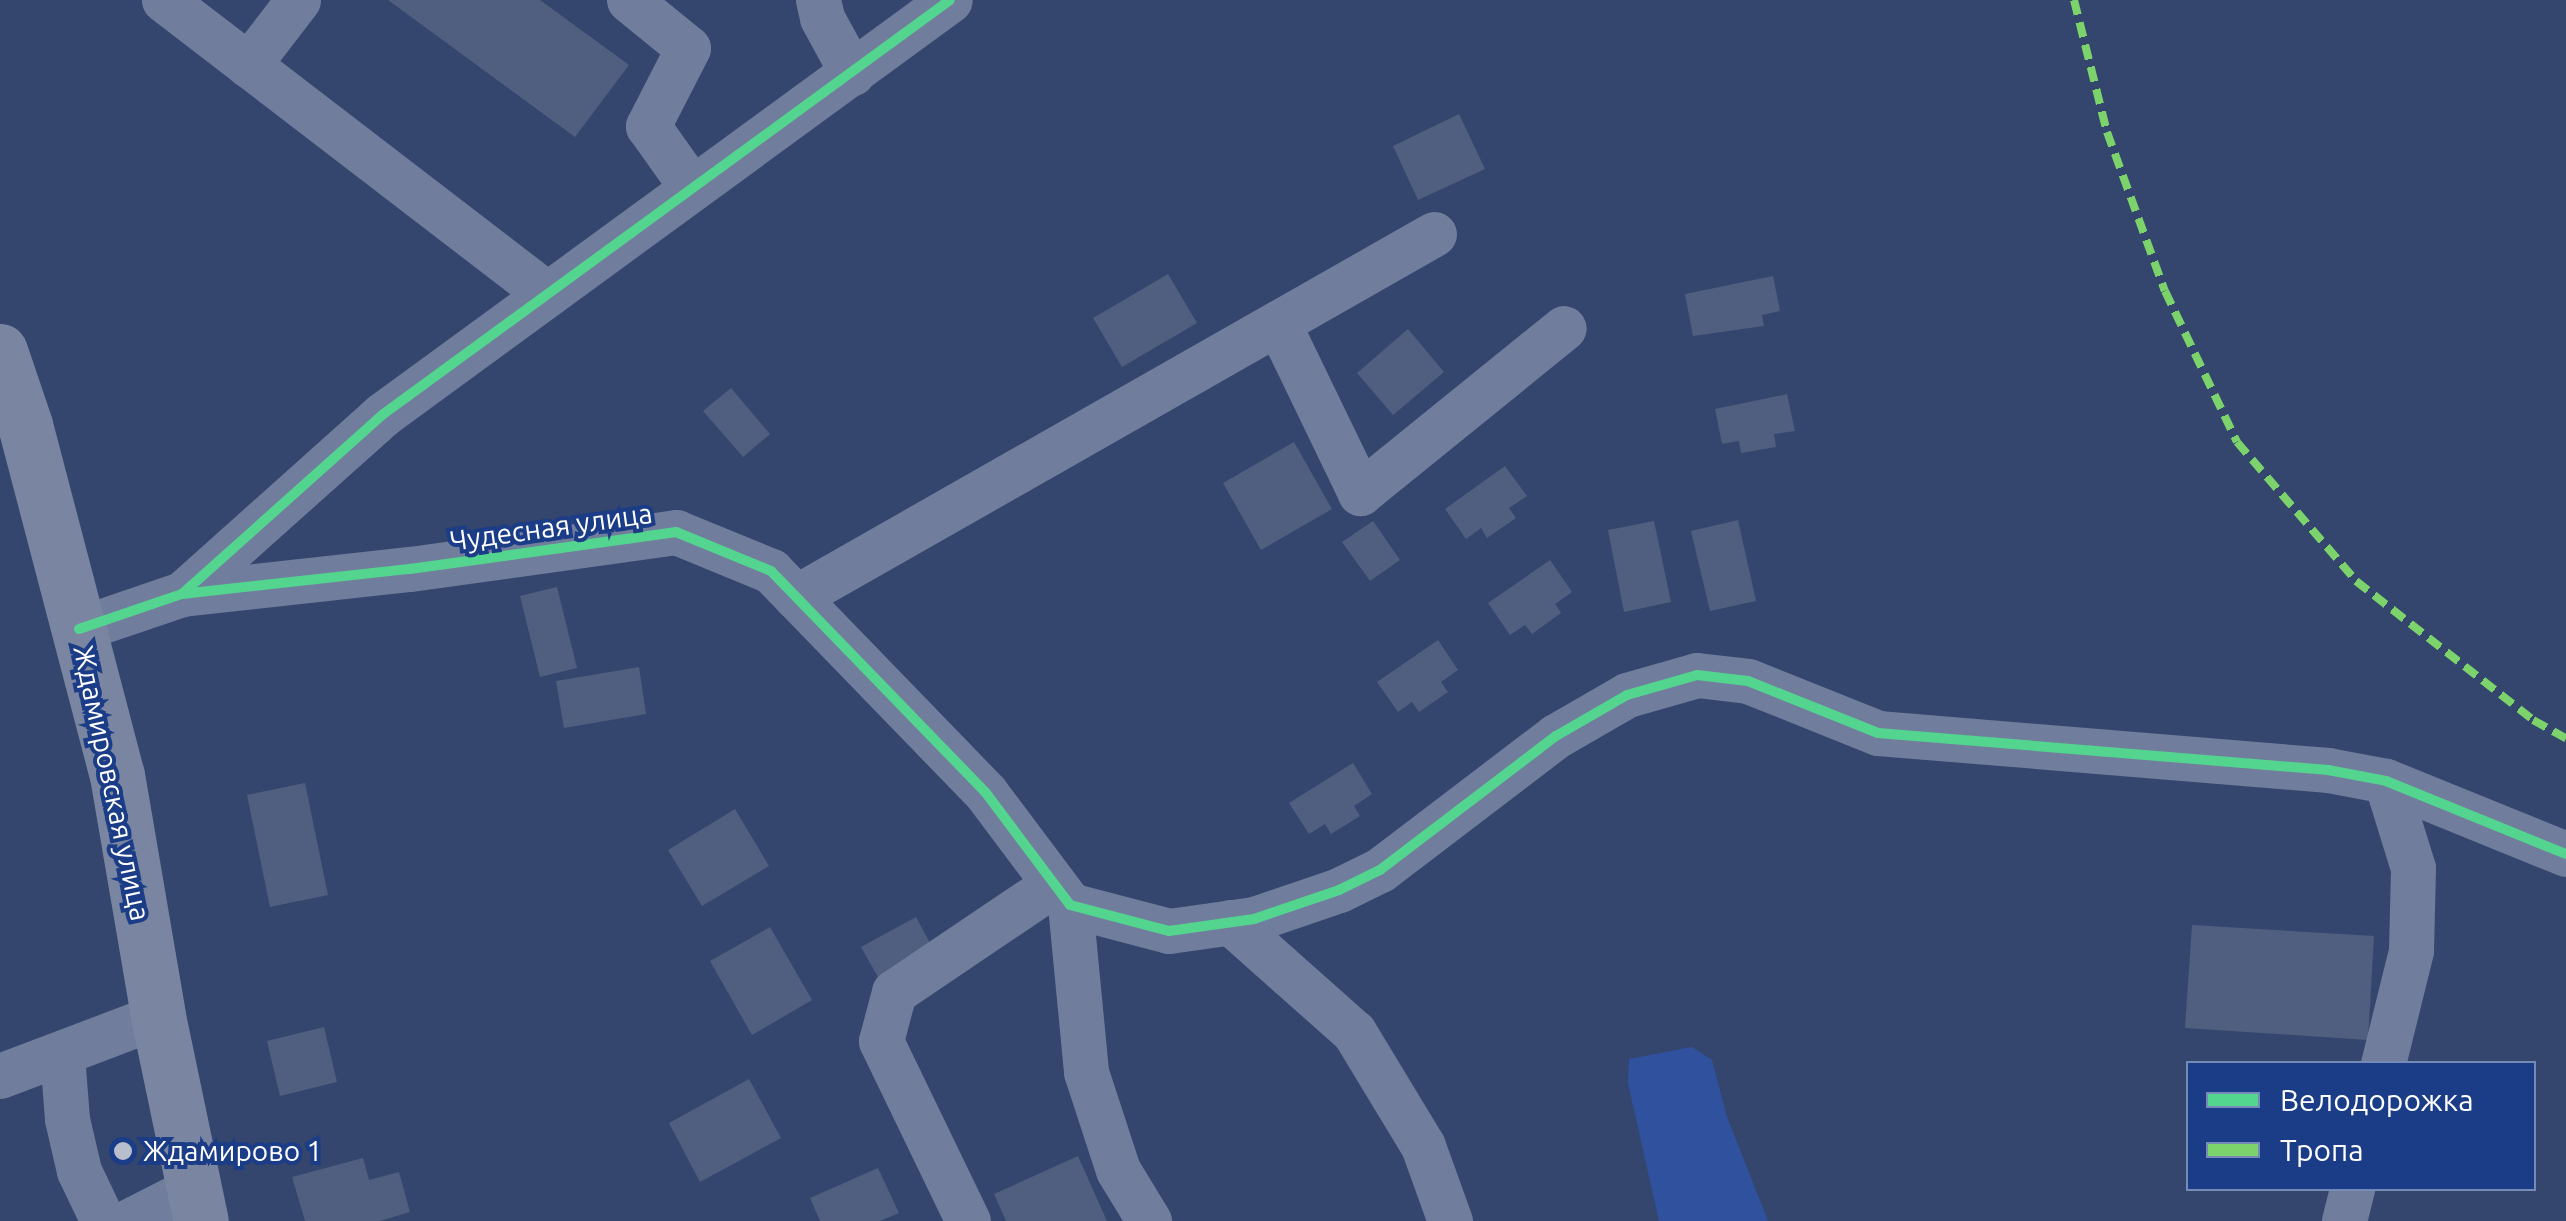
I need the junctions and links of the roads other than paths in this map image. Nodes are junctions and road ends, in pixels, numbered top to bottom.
1 (164, 0) edge
2 (298, 0) edge
3 (629, 0) edge
4 (818, 0) edge
5 (950, 0) edge
6 (248, 65) junction
7 (852, 73) junction
8 (692, 188) junction
9 (1434, 234) dead end
10 (547, 294) junction
11 (1278, 323) junction
12 (1564, 328) dead end
13 (0, 351) edge
14 (182, 594) junction
15 (796, 597) junction
16 (79, 629) junction
17 (2386, 780) junction
18 (2566, 854) edge
19 (1062, 894) junction
20 (1230, 922) junction
21 (158, 1016) junction
22 (62, 1055) junction
23 (2384, 1061) edge
24 (0, 1076) edge
25 (2351, 1191) edge
26 (196, 1205) edge
27 (103, 1221) edge
28 (129, 1221) edge
29 (968, 1221) edge
30 (1149, 1221) edge
31 (1450, 1221) edge
32 (2344, 1221) edge

1 - 6 street
2 - 6 street
3 - 8 street
4 - 7 street
5 - 7 street
6 - 10 street
7 - 8 street
8 - 10 street
9 - 11 street
10 - 14 street
11 - 12 street
11 - 15 street
13 - 16 main road, Ждамировская улица
14 - 15 street, Чудесная улица
14 - 16 street
15 - 19 street, Чудесная улица
16 - 21 main road, Ждамировская улица
17 - 18 street
17 - 20 street
17 - 23 street
19 - 20 street
19 - 29 street
19 - 30 street
20 - 31 street
21 - 22 street
21 - 26 main road, Ждамировская улица
22 - 24 street
22 - 27 street
25 - 32 street
26 - 28 street

